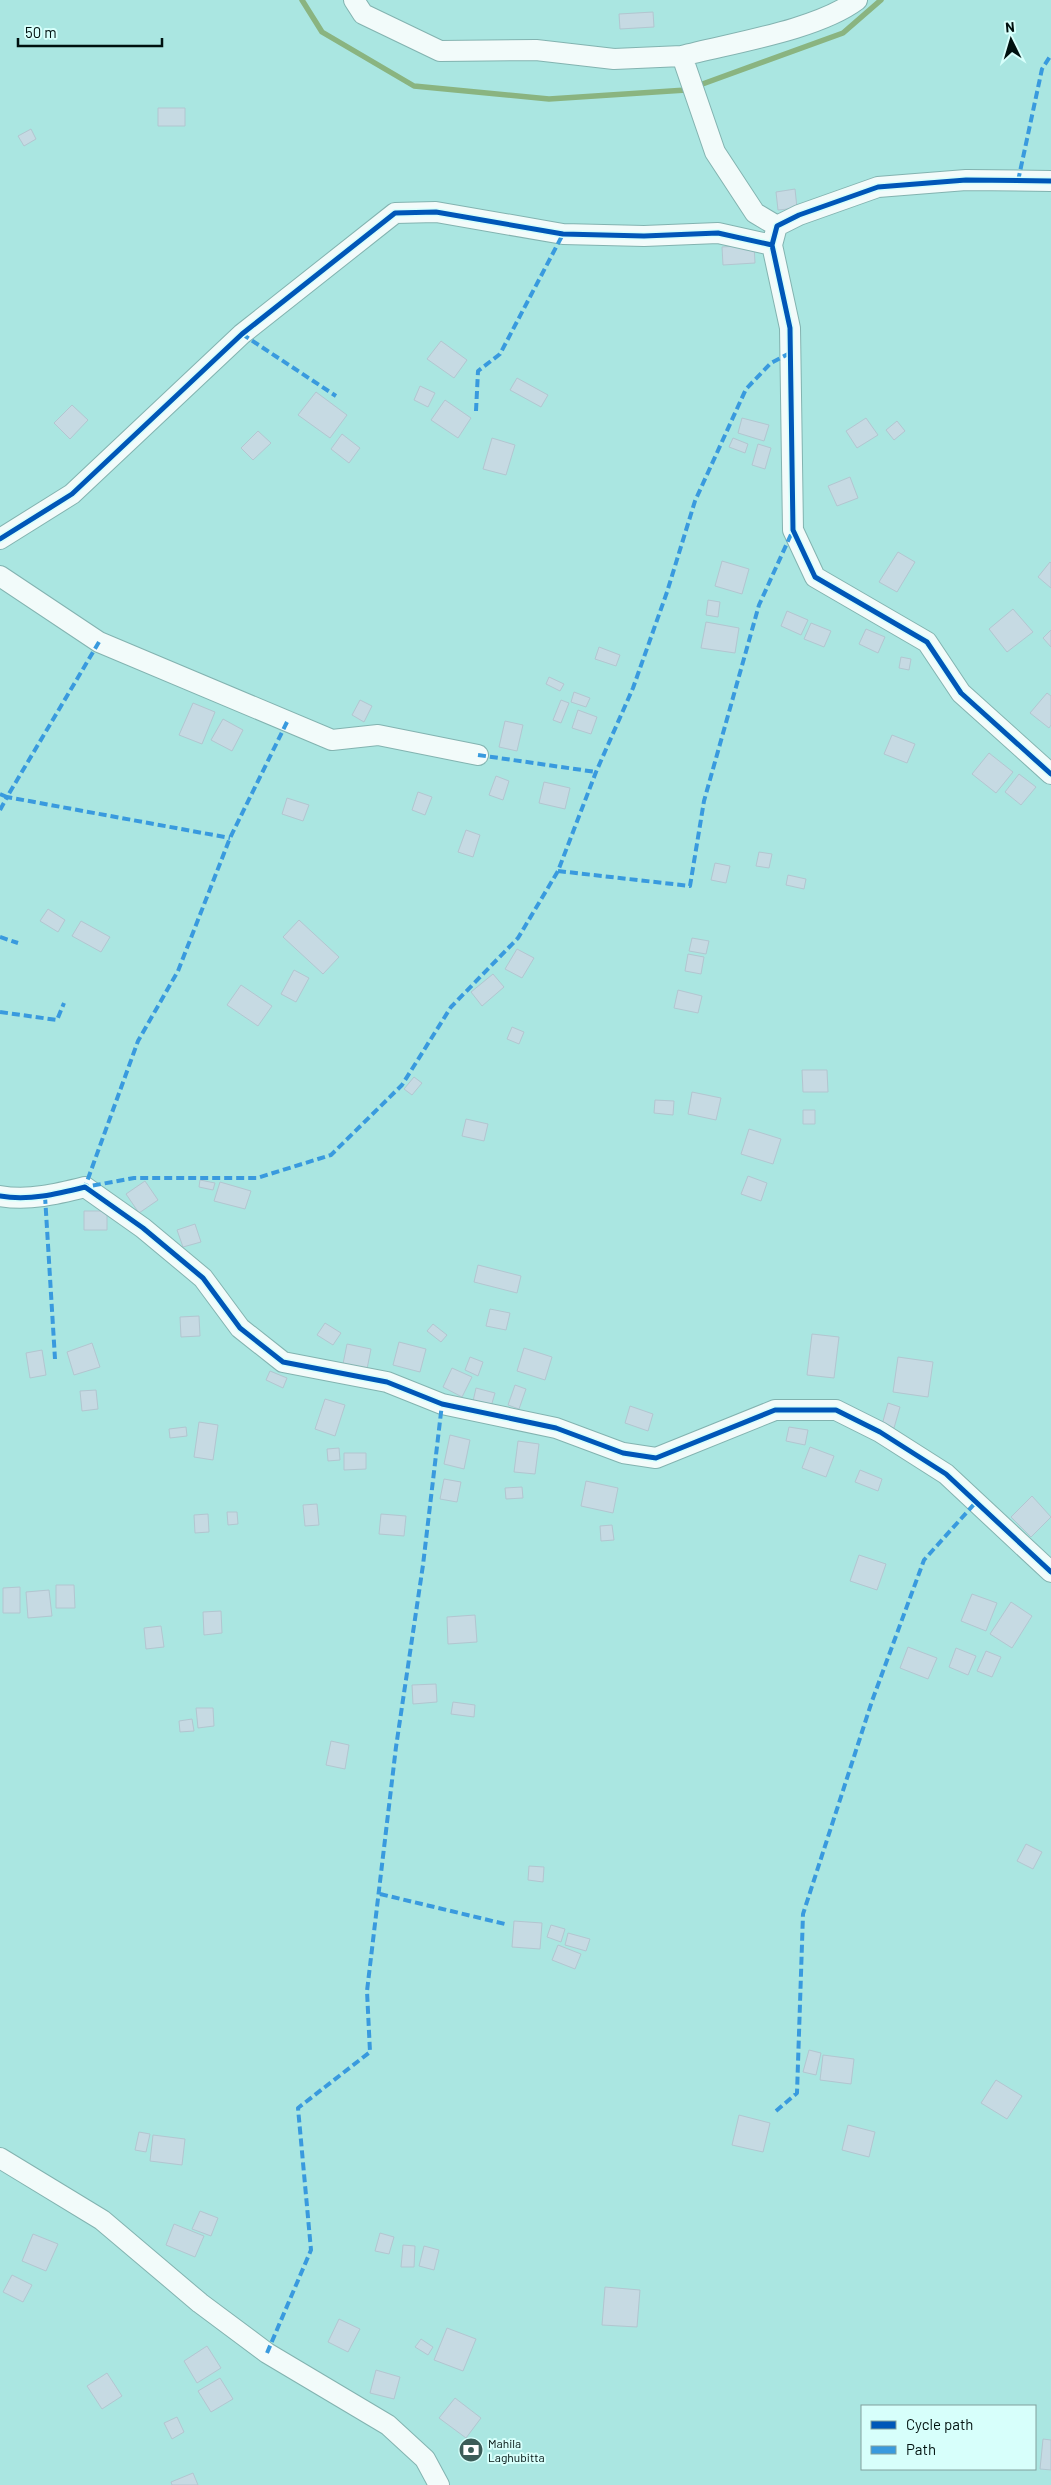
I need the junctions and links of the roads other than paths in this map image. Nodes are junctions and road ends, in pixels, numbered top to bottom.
1 (354, 0) edge
2 (856, 0) edge
3 (685, 65) junction
4 (1051, 181) edge
5 (777, 226) junction
6 (772, 245) junction
7 (0, 539) edge
8 (0, 576) edge
9 (478, 755) dead end
10 (1051, 774) edge
11 (0, 1196) edge
12 (1051, 1572) edge
13 (0, 2158) edge
14 (439, 2485) edge

1 - 3 street
2 - 3 street
3 - 5 street
4 - 5 street
5 - 6 street
6 - 7 street
6 - 10 street
8 - 9 street
11 - 12 street
13 - 14 street

